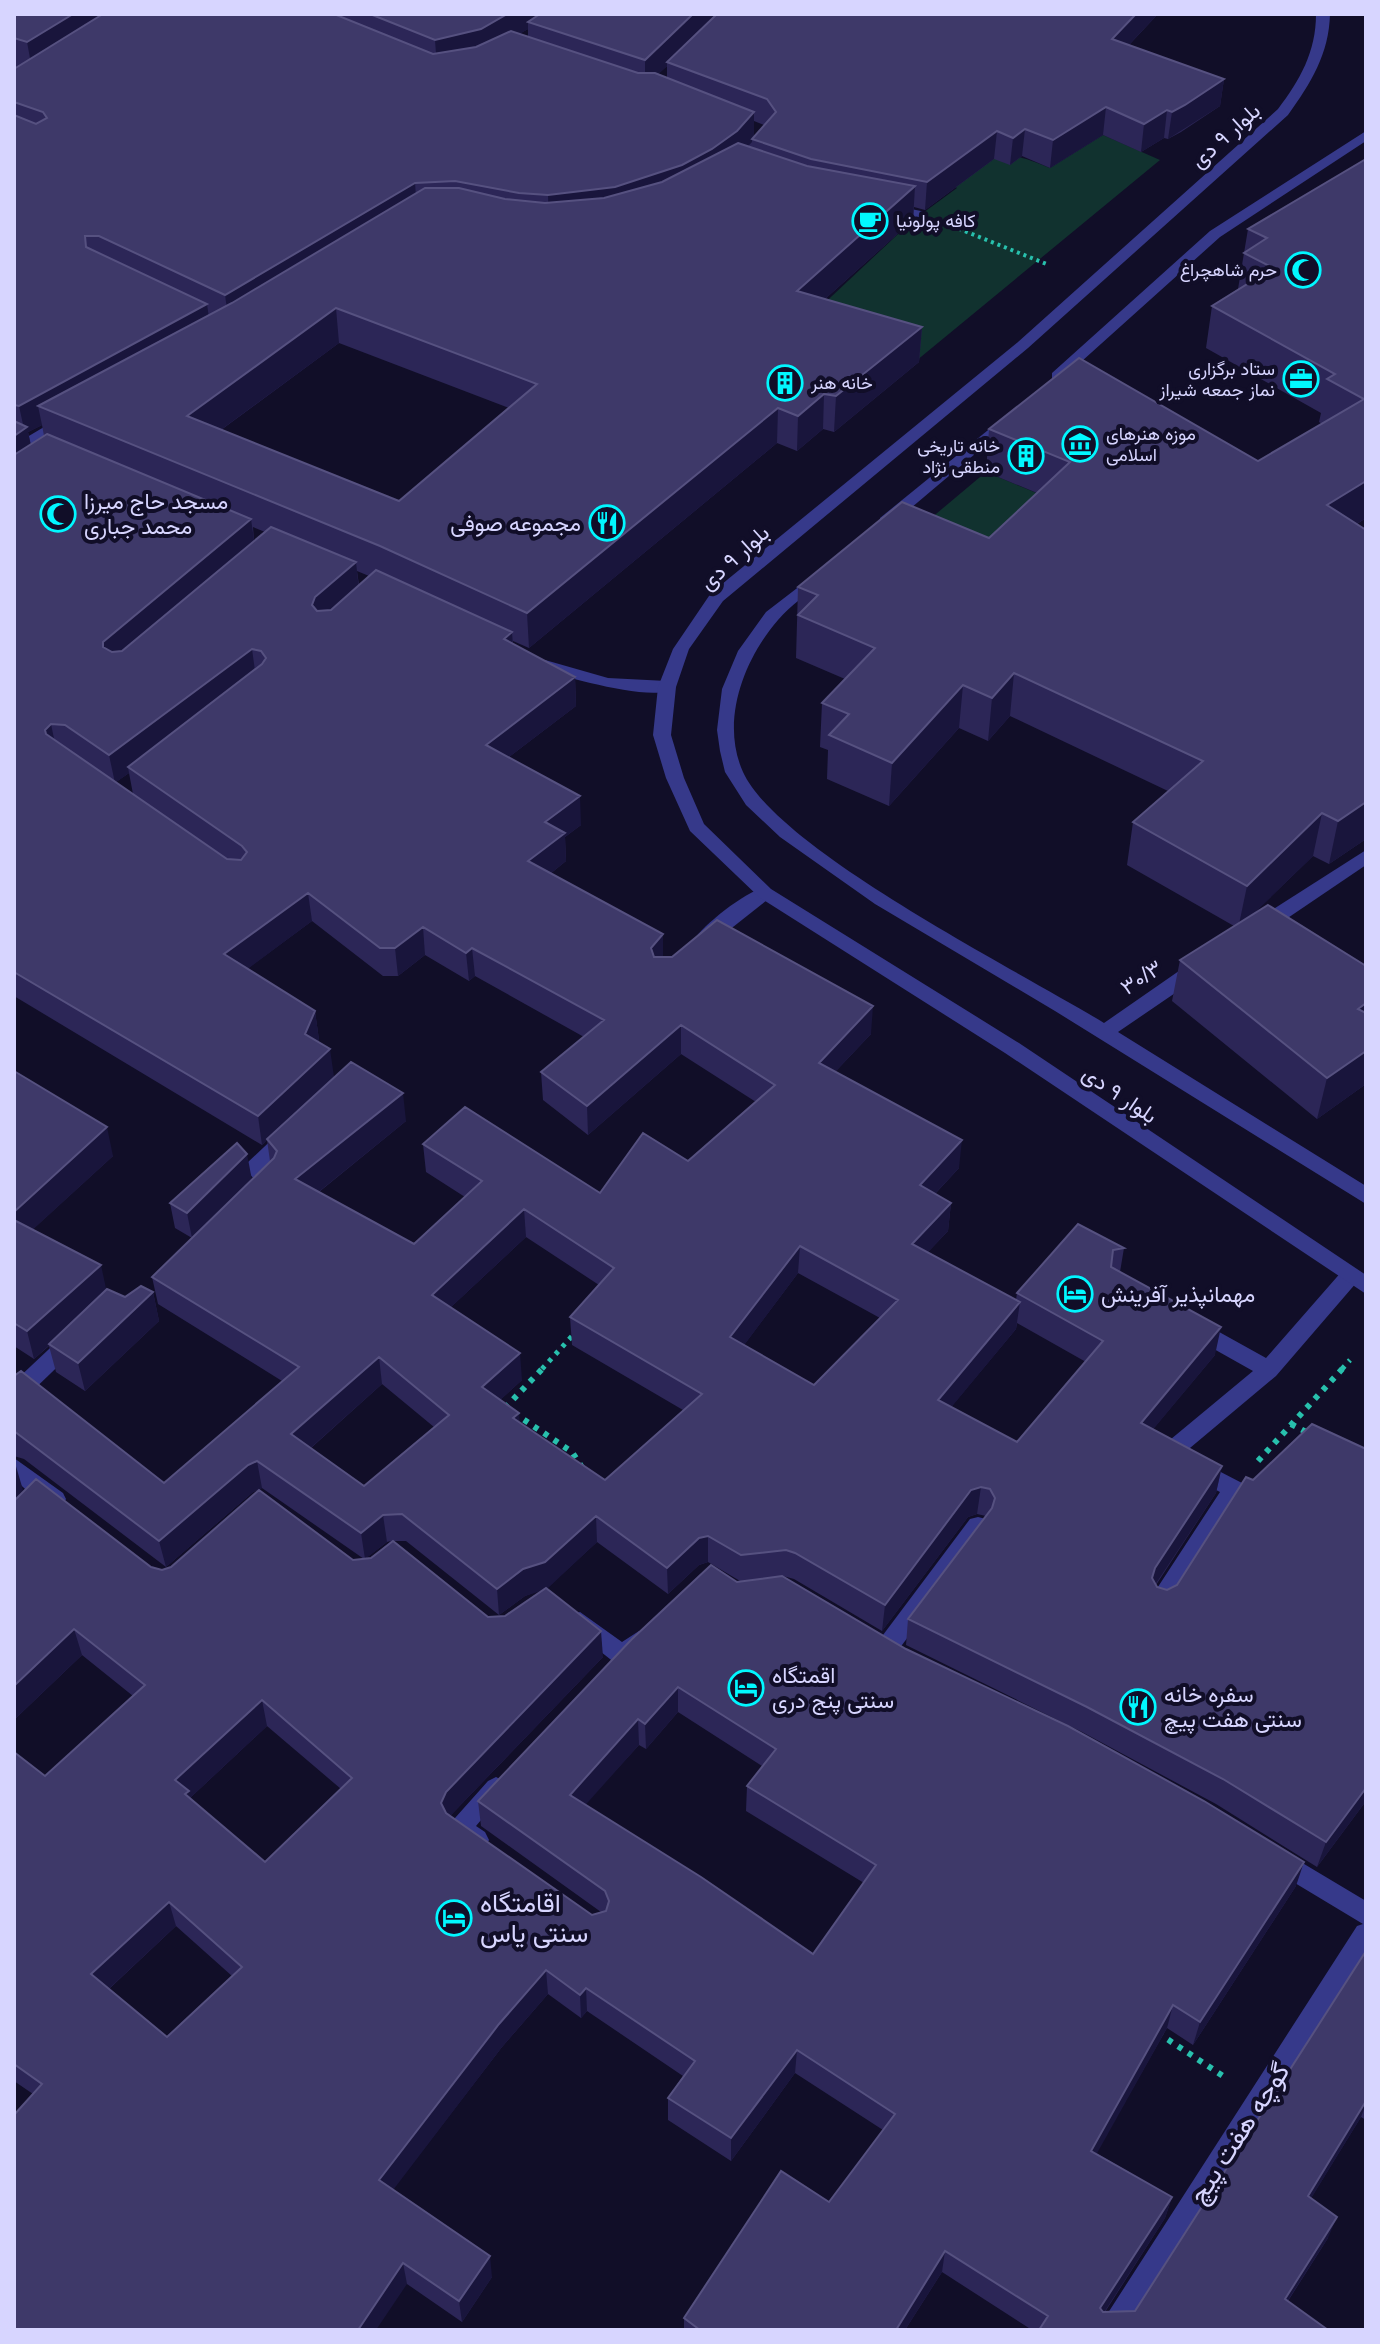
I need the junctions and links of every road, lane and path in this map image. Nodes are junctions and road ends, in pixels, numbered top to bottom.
1 (1323, 14) edge
2 (1366, 135) edge
3 (863, 204) edge
4 (921, 215) dead end
5 (946, 223) dead end
6 (1049, 265) dead end
7 (1041, 390) edge
8 (1018, 410) edge
9 (79, 412) edge
10 (19, 440) edge
11 (49, 454) edge
12 (876, 529) edge
13 (827, 570) edge
14 (530, 658) edge
15 (667, 687) junction
16 (1366, 856) edge
17 (765, 893) junction
18 (1243, 938) edge
19 (692, 951) edge
20 (1217, 955) edge
21 (1103, 1033) junction
22 (308, 1118) edge
23 (1366, 1196) edge
24 (248, 1199) edge
25 (1358, 1281) edge
26 (1173, 1316) edge
27 (89, 1323) edge
28 (576, 1332) edge
29 (1350, 1360) dead end
30 (1269, 1370) junction
31 (14, 1395) edge
32 (1291, 1424) junction
33 (1316, 1437) edge
34 (14, 1467) edge
35 (585, 1472) edge
36 (1234, 1489) junction
37 (42, 1490) junction
38 (23, 1509) edge
39 (67, 1509) edge
40 (978, 1526) edge
41 (1160, 1603) edge
42 (563, 1609) edge
43 (655, 1625) edge
44 (860, 1635) edge
45 (514, 1770) edge
46 (1260, 1848) edge
47 (496, 1854) edge
48 (1366, 1914) edge
49 (1366, 1934) edge
50 (1148, 2026) edge
51 (1261, 2101) junction
52 (1110, 2330) edge

1 - 15 street, بلوار ۹ دی
2 - 7 street
3 - 4 street
5 - 6 path
8 - 12 street
9 - 10 street
10 - 11 street
13 - 21 street, بلوار ۹ دی
14 - 15 street
15 - 17 street, بلوار ۹ دی
16 - 18 street
17 - 19 street
17 - 25 street, بلوار ۹ دی
20 - 21 street, ۳۰/۳
21 - 23 street, بلوار ۹ دی
22 - 24 street
25 - 30 street
26 - 30 street
27 - 31 street
28 - 35 path
29 - 32 path
30 - 36 street
32 - 33 path
32 - 36 path
34 - 37 street
36 - 41 street
37 - 38 street
37 - 39 street
40 - 44 street
42 - 43 street
45 - 47 street
46 - 48 street
49 - 51 street, گوچه هفت پیچ
50 - 51 path
51 - 52 street, گوچه هفت پیچ

